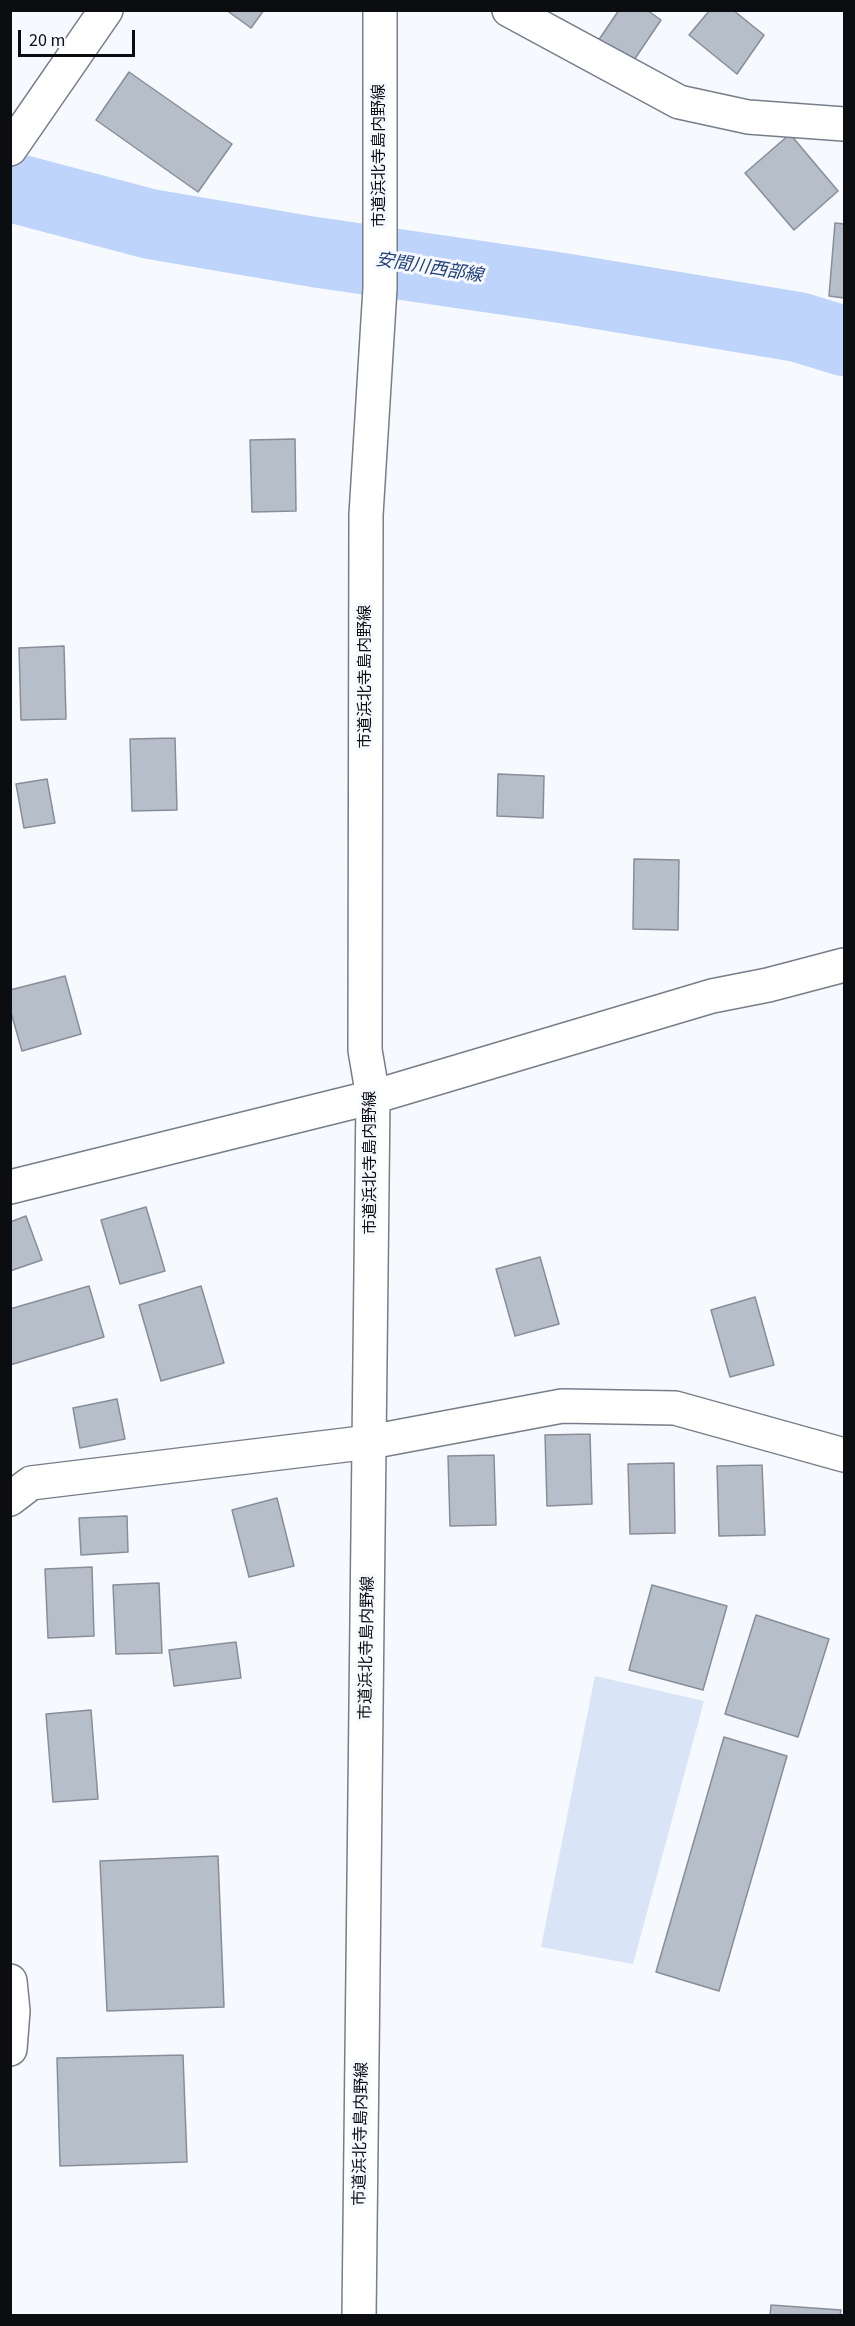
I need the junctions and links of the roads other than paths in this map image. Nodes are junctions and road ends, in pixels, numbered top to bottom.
1 (106, 10) edge
2 (380, 10) edge
3 (509, 10) edge
4 (844, 124) edge
5 (10, 149) edge
6 (844, 965) edge
7 (373, 1097) junction
8 (10, 1188) edge
9 (370, 1442) junction
10 (844, 1455) edge
11 (10, 1499) edge
12 (10, 1981) edge
13 (10, 2049) edge
14 (359, 2316) edge

1 - 5 street
2 - 7 street, 市道浜北寺島内野線
3 - 4 street
6 - 7 street
7 - 8 street
7 - 9 street, 市道浜北寺島内野線
9 - 10 street
9 - 11 street
9 - 14 street, 市道浜北寺島内野線
12 - 13 street

